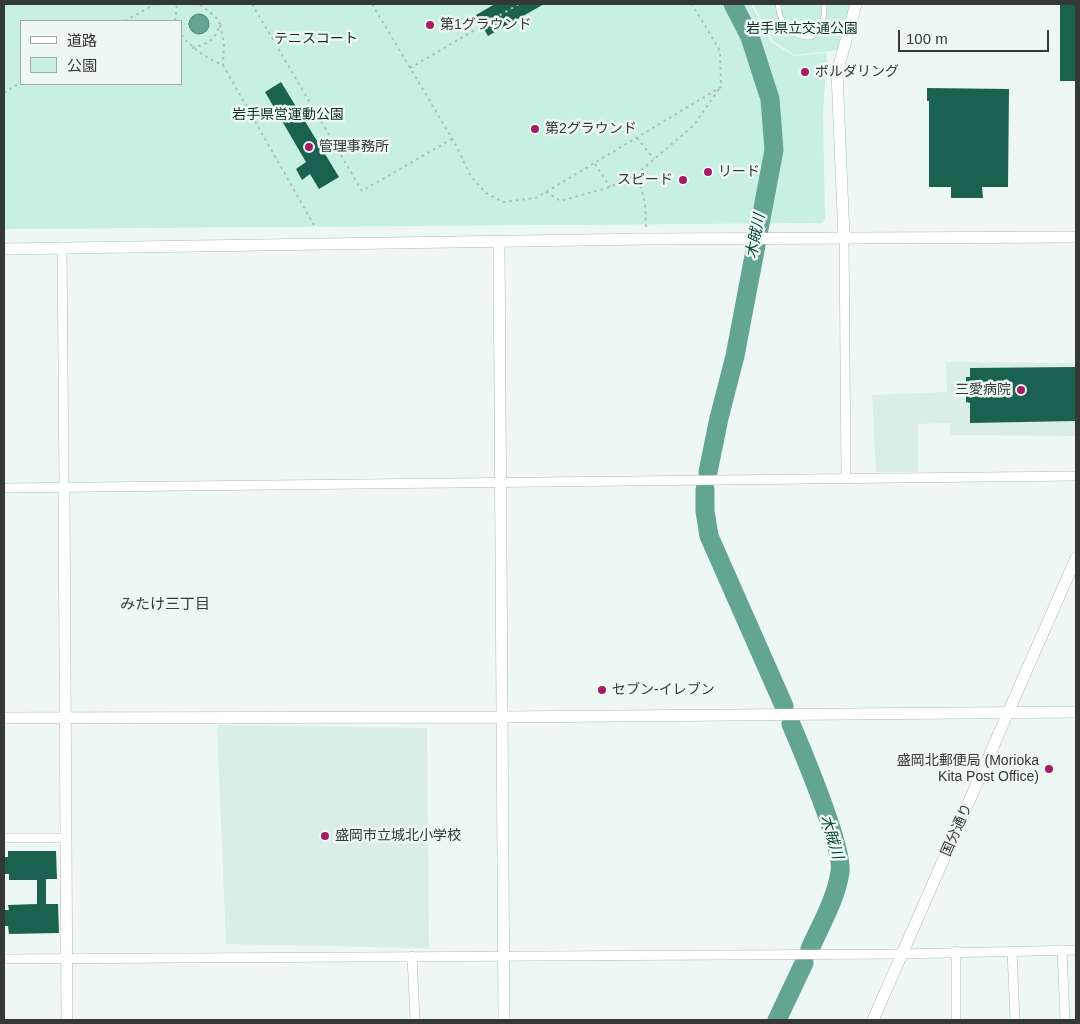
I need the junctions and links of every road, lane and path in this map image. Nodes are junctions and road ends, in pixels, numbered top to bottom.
1 (155, 4) edge
2 (178, 4) edge
3 (199, 4) edge
4 (252, 4) edge
5 (372, 4) edge
6 (519, 4) edge
7 (692, 4) edge
8 (778, 4) edge
9 (824, 4) edge
10 (856, 4) edge
11 (127, 20) edge
12 (175, 20) edge
13 (220, 24) junction
14 (182, 37) edge
15 (192, 48) junction
16 (223, 65) junction
17 (410, 68) junction
18 (20, 83) edge
19 (720, 87) junction
20 (4, 93) edge
21 (637, 138) junction
22 (452, 140) junction
23 (654, 159) junction
24 (595, 163) junction
25 (638, 173) junction
26 (610, 187) junction
27 (546, 192) junction
28 (314, 226) dead end
29 (844, 237) junction
30 (1076, 237) edge
31 (647, 239) junction
32 (499, 242) junction
33 (62, 247) junction
34 (4, 249) edge
35 (1076, 476) edge
36 (846, 478) junction
37 (501, 484) junction
38 (4, 488) edge
39 (64, 488) junction
40 (1076, 558) edge
41 (1076, 712) edge
42 (1008, 713) junction
43 (503, 717) junction
44 (4, 718) edge
45 (66, 718) junction
46 (4, 838) edge
47 (66, 838) junction
48 (1062, 950) junction
49 (1076, 950) edge
50 (956, 951) junction
51 (1012, 951) junction
52 (902, 954) junction
53 (412, 956) junction
54 (502, 957) junction
55 (67, 958) junction
56 (4, 959) edge
57 (68, 1020) edge
58 (415, 1020) edge
59 (504, 1020) edge
60 (873, 1020) edge
61 (956, 1020) edge
62 (1015, 1020) edge
63 (1065, 1020) edge

1 - 11 path
2 - 12 path
3 - 13 path
4 - 22 path
5 - 17 path
6 - 17 path
7 - 19 path
8 - 9 lane
10 - 29 street
13 - 15 path
13 - 16 path
14 - 15 path
15 - 16 path
16 - 28 path
17 - 22 path
18 - 20 path
19 - 21 path
19 - 23 path
21 - 23 path
21 - 24 path
22 - 27 path
23 - 25 path
24 - 26 path
24 - 27 path
25 - 26 path
25 - 31 path
26 - 27 path
29 - 30 street
29 - 31 street
29 - 36 street
31 - 32 street
32 - 33 street
32 - 37 street
33 - 34 street
33 - 39 street
35 - 36 street
36 - 37 street
37 - 39 street
37 - 43 street
38 - 39 street
39 - 45 street
40 - 42 street, 国分通り
41 - 42 street
42 - 43 street
42 - 52 street, 国分通り
43 - 45 street
43 - 54 street
44 - 45 street
45 - 47 street
46 - 47 street
47 - 55 street
48 - 49 street
48 - 51 street
48 - 63 street
50 - 51 street
50 - 52 street
50 - 61 street
51 - 62 street
52 - 54 street
52 - 60 street, 国分通り
53 - 54 street
53 - 55 street
53 - 58 street
54 - 59 street
55 - 56 street
55 - 57 street

